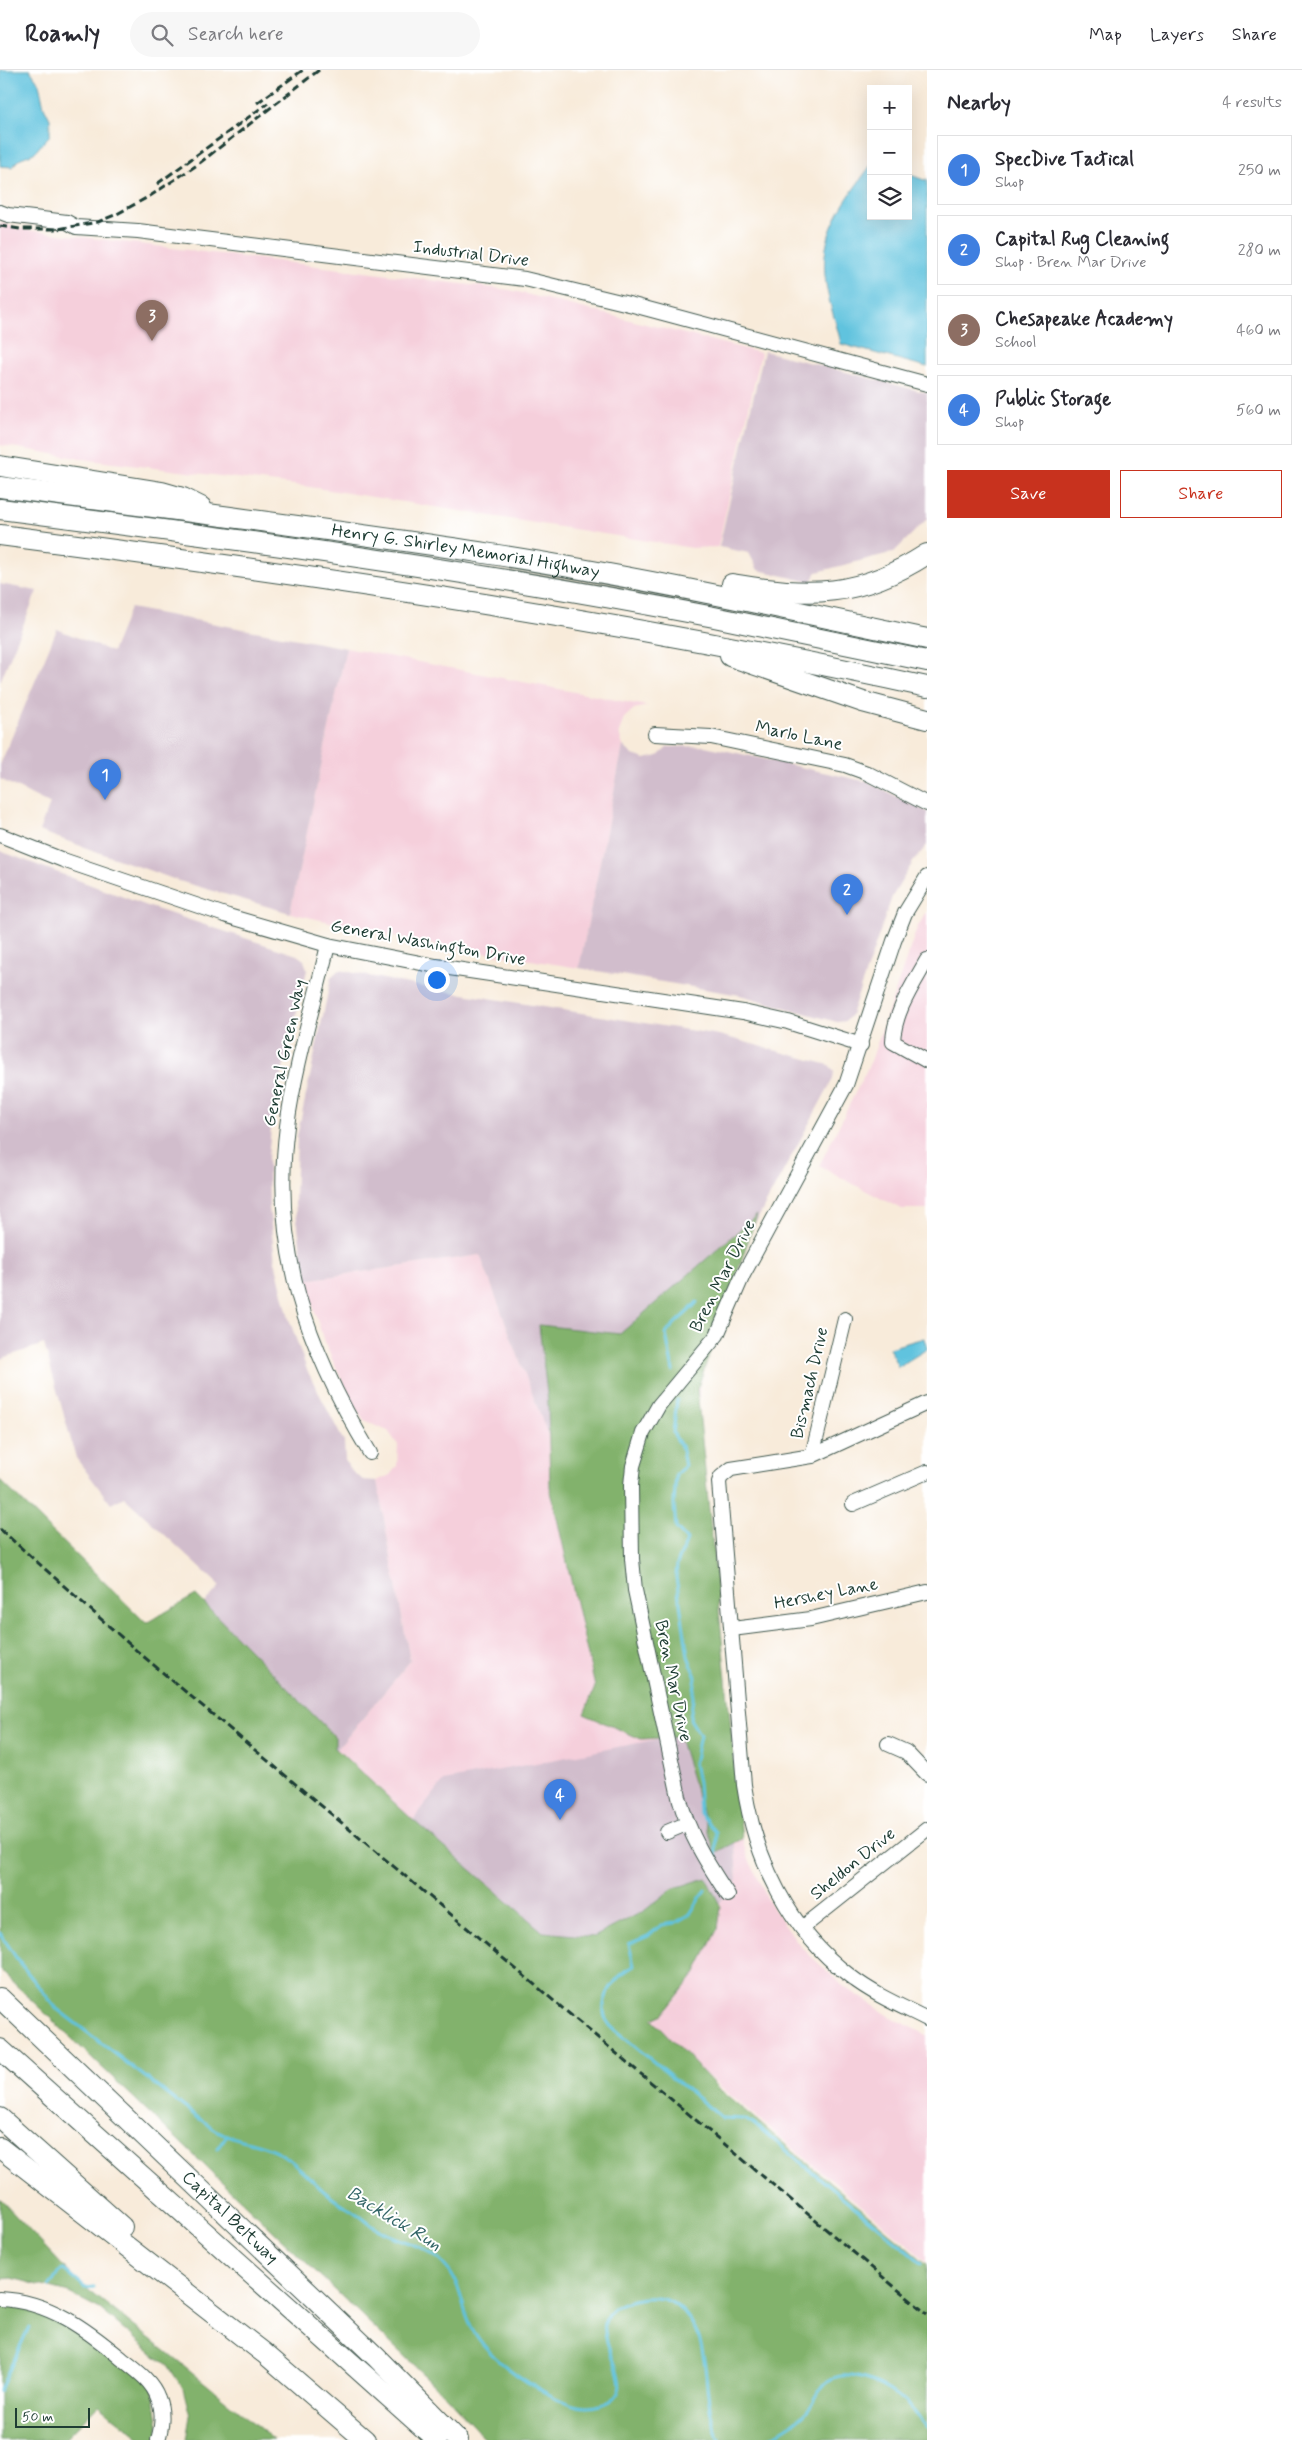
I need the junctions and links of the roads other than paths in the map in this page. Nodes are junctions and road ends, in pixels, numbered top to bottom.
1 (0, 212) edge
2 (927, 384) edge
3 (0, 466) edge
4 (0, 487) edge
5 (0, 509) edge
6 (216, 514) junction
7 (0, 535) edge
8 (927, 554) edge
9 (648, 582) junction
10 (684, 638) junction
11 (927, 639) edge
12 (927, 662) edge
13 (927, 687) edge
14 (927, 719) edge
15 (654, 734) dead end
16 (927, 804) edge
17 (0, 835) edge
18 (927, 876) edge
19 (328, 945) junction
20 (927, 960) edge
21 (861, 1045) junction
22 (927, 1061) edge
23 (845, 1319) dead end
24 (927, 1403) edge
25 (370, 1453) dead end
26 (812, 1456) junction
27 (927, 1472) edge
28 (853, 1504) dead end
29 (927, 1592) edge
30 (732, 1629) junction
31 (888, 1744) dead end
32 (927, 1774) edge
33 (686, 1824) junction
34 (927, 1830) edge
35 (667, 1832) dead end
36 (728, 1895) dead end
37 (802, 1928) junction
38 (0, 1998) edge
39 (927, 2019) edge
40 (0, 2049) edge
41 (0, 2066) edge
42 (0, 2118) edge
43 (0, 2148) edge
44 (0, 2299) edge
45 (303, 2318) junction
46 (264, 2353) junction
47 (158, 2440) edge
48 (365, 2440) edge
49 (437, 2440) edge
50 (458, 2440) edge

1 - 2 street, Industrial Drive
3 - 6 highway
4 - 6 highway, Henry G. Shirley Memorial Highway
5 - 12 highway
6 - 9 highway, Henry G. Shirley Memorial Highway
7 - 10 highway
8 - 9 highway
9 - 11 highway, Henry G. Shirley Memorial Highway
10 - 13 highway
10 - 14 highway
15 - 16 street, Marlo Lane
17 - 19 street, General Washington Drive
18 - 21 street, Bren Mar Drive
19 - 21 street, General Washington Drive
19 - 25 street, General Green Way
20 - 22 street
21 - 33 street, Bren Mar Drive
23 - 26 street, Bismach Drive
24 - 26 street, Bismach Drive
26 - 30 street, Bismach Drive
27 - 28 street
29 - 30 street, Hershey Lane
30 - 37 street
31 - 32 street
33 - 35 street
33 - 36 street, Bren Mar Drive
34 - 37 street, Sheldon Drive
37 - 39 street
38 - 50 highway, Capital Beltway
40 - 45 highway
41 - 45 highway
42 - 46 highway
43 - 46 highway
44 - 47 street
45 - 49 highway
46 - 48 highway

